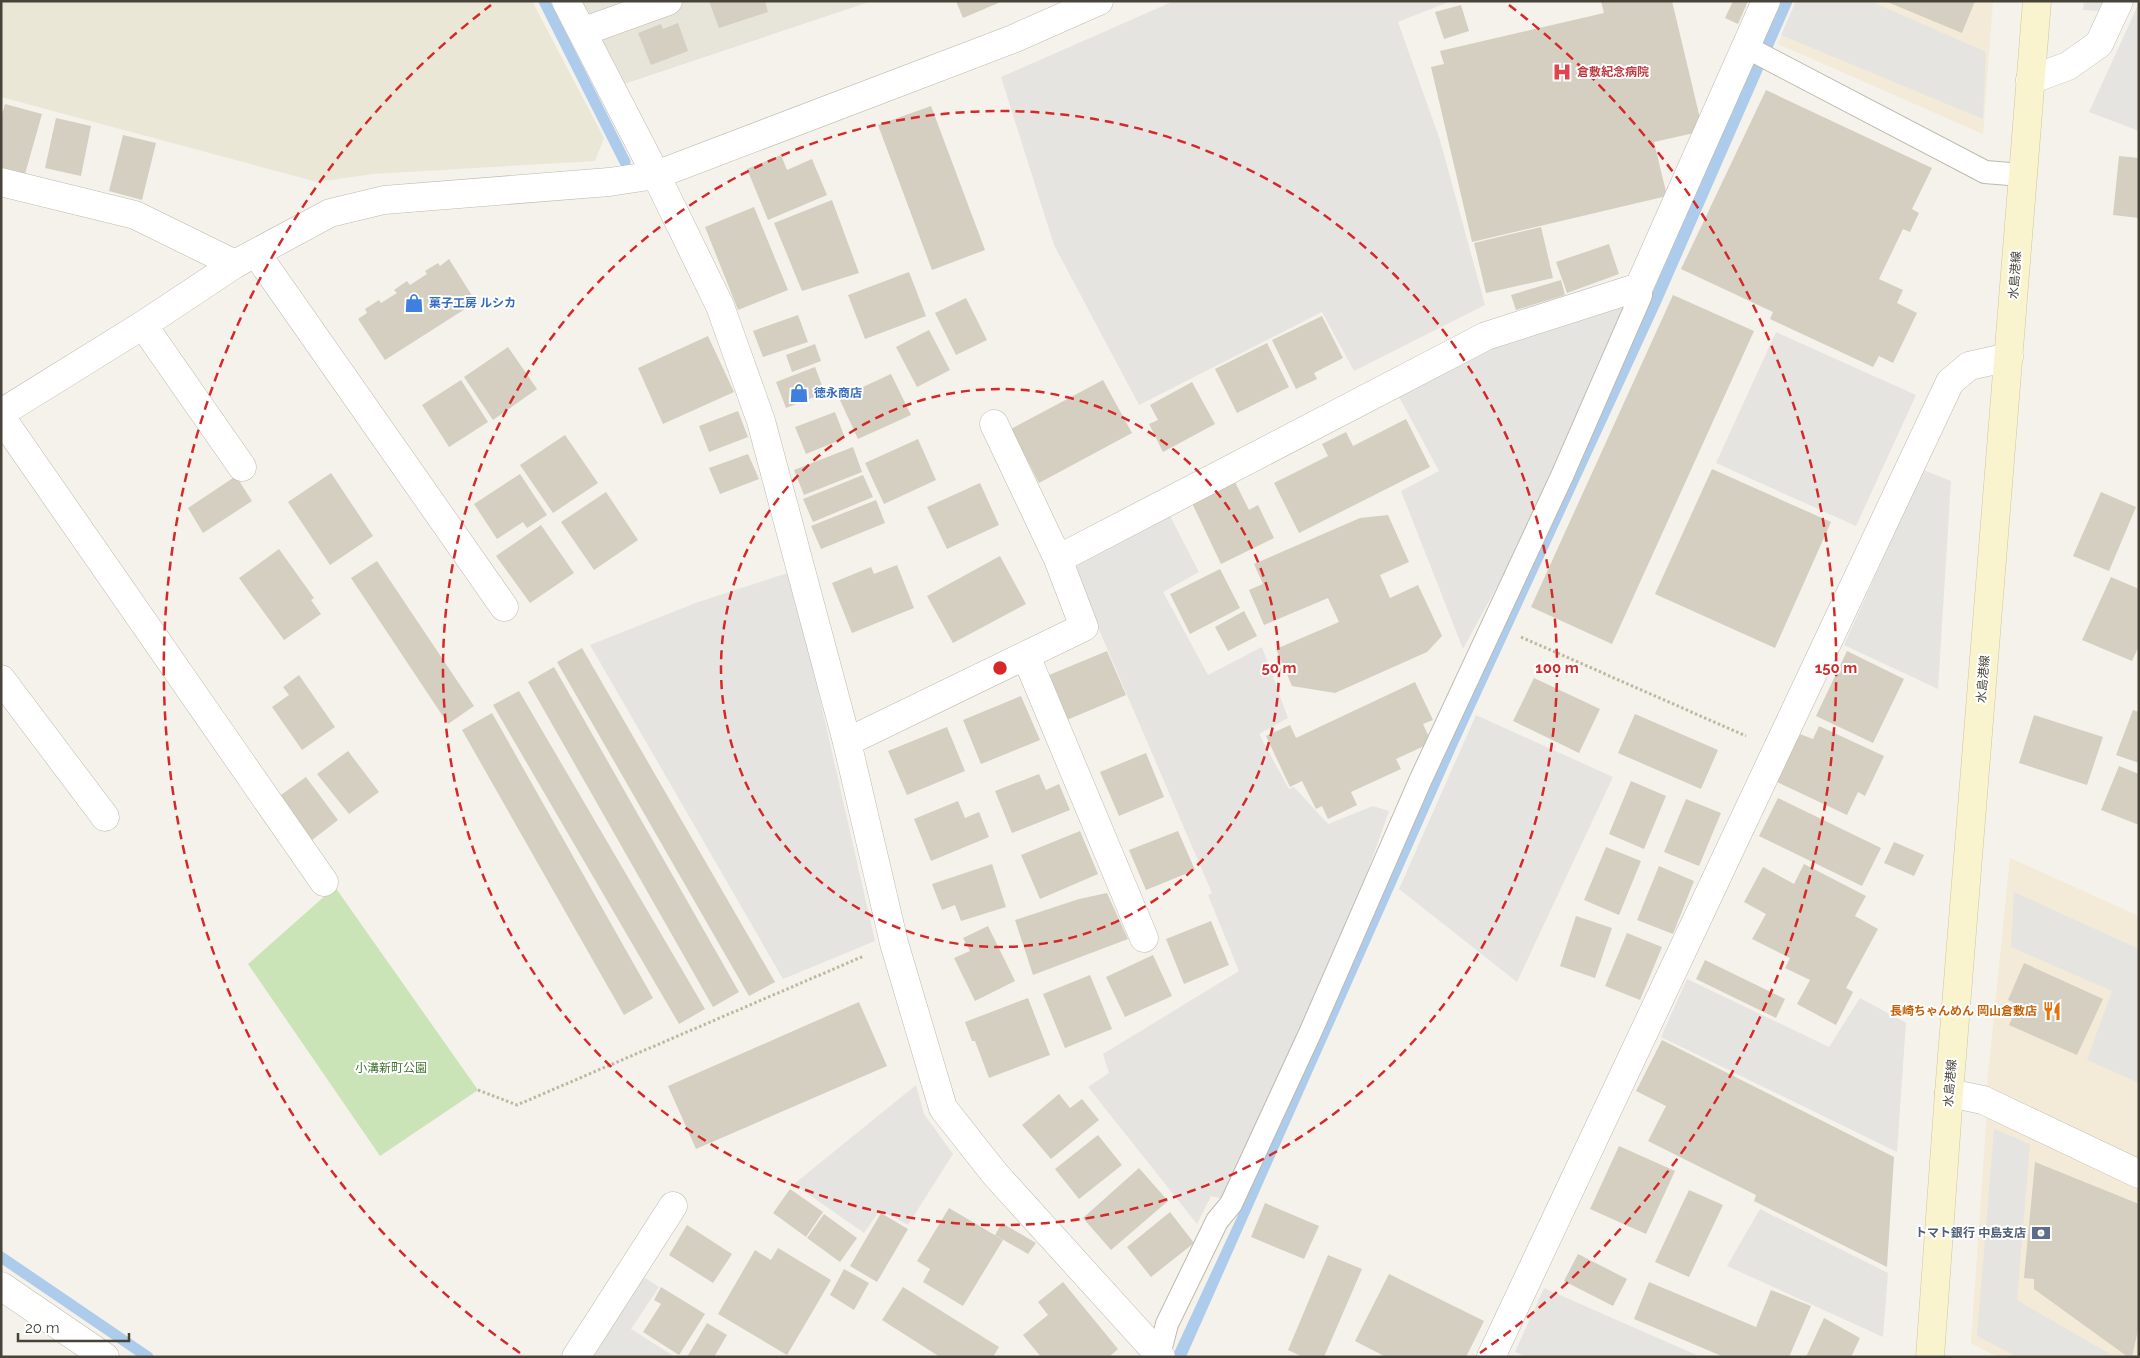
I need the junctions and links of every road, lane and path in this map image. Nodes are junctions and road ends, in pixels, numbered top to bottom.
1 (566, 1) edge
2 (668, 1) edge
3 (1099, 1) edge
4 (1766, 1) edge
5 (2037, 1) edge
6 (2119, 1) edge
7 (582, 32) junction
8 (1756, 53) junction
9 (2030, 80) junction
10 (656, 175) junction
11 (2022, 175) junction
12 (1, 182) edge
13 (245, 258) junction
14 (1639, 287) junction
15 (143, 325) junction
16 (2009, 357) junction
17 (1, 412) edge
18 (1, 417) edge
19 (994, 424) dead end
20 (242, 466) dead end
21 (1058, 559) junction
22 (504, 607) dead end
23 (1527, 640) dead end
24 (1026, 656) junction
25 (1, 679) edge
26 (847, 742) junction
27 (1777, 750) junction
28 (105, 817) dead end
29 (324, 882) dead end
30 (1144, 938) dead end
31 (894, 943) junction
32 (478, 1090) dead end
33 (1949, 1093) junction
34 (2139, 1174) edge
35 (673, 1206) dead end
36 (1, 1286) edge
37 (1160, 1356) edge
38 (105, 1357) edge
39 (576, 1357) edge
40 (1491, 1357) edge
41 (1930, 1357) edge

1 - 7 street
2 - 7 street
3 - 10 street
4 - 8 street
5 - 9 main road, 水島港線
6 - 9 street
7 - 10 street
8 - 11 lane
8 - 14 street
9 - 11 main road, 水島港線
10 - 13 street
10 - 26 street
11 - 16 main road, 水島港線
12 - 13 street
13 - 15 street
13 - 22 street
14 - 21 street
14 - 37 lane
15 - 17 street
15 - 20 street
16 - 27 street
16 - 33 main road, 水島港線
18 - 29 street
19 - 21 street
21 - 24 street
23 - 27 path
24 - 26 street
24 - 30 street
25 - 28 street
26 - 31 street
27 - 40 street
31 - 32 path
31 - 37 street
33 - 34 street
33 - 41 main road, 水島港線
35 - 39 street
36 - 38 street

